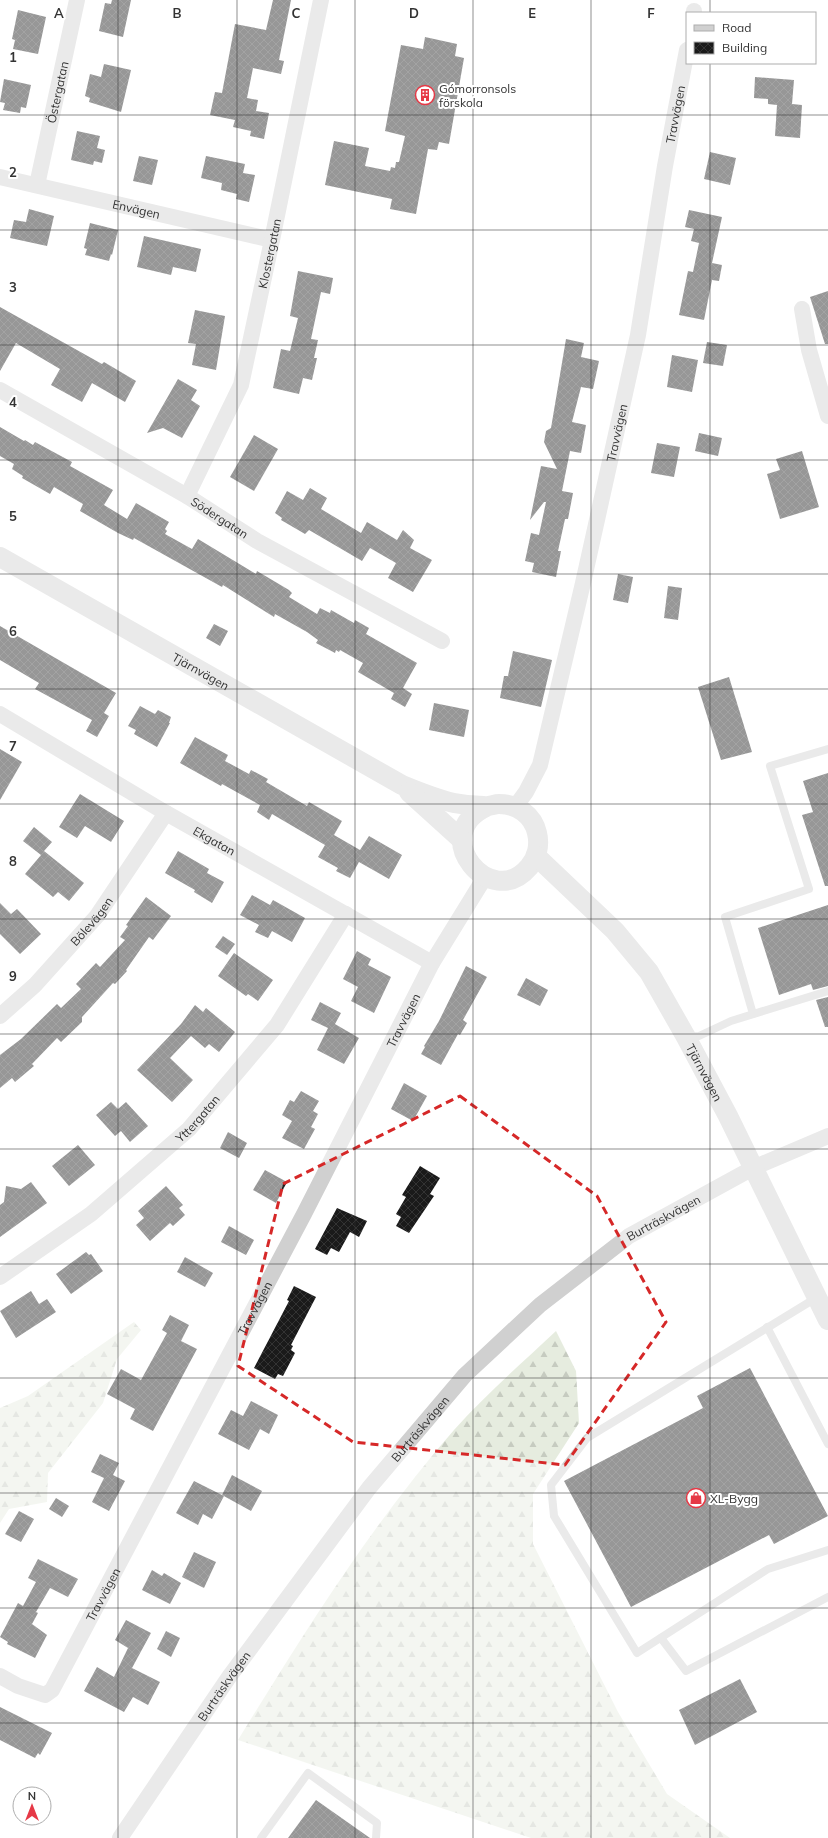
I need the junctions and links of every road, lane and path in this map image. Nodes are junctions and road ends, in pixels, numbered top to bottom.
1 (78, 0) edge
2 (321, 0) edge
3 (686, 56) edge
4 (0, 177) edge
5 (37, 185) junction
6 (272, 240) junction
7 (802, 309) dead end
8 (0, 390) edge
9 (828, 416) edge
10 (186, 496) junction
11 (0, 557) edge
12 (442, 641) dead end
13 (0, 714) edge
14 (828, 749) edge
15 (402, 786) junction
16 (486, 806) junction
17 (515, 807) junction
18 (166, 813) junction
19 (462, 840) junction
20 (536, 856) junction
21 (484, 877) junction
22 (346, 914) junction
23 (432, 963) junction
24 (828, 991) edge
25 (753, 1014) junction
26 (0, 1016) edge
27 (686, 1037) junction
28 (828, 1136) edge
29 (753, 1168) junction
30 (0, 1276) edge
31 (817, 1297) junction
32 (828, 1318) edge
33 (767, 1328) junction
34 (828, 1444) edge
35 (828, 1550) edge
36 (828, 1597) edge
37 (661, 1638) junction
38 (0, 1676) edge
39 (120, 1838) edge
40 (261, 1838) edge
41 (376, 1838) edge

1 - 5 street, Östergatan
2 - 6 street, Klostergatan
3 - 17 street, Travvägen
4 - 5 street, Envägen
5 - 6 street, Envägen
6 - 10 street, Klostergatan
7 - 9 street
8 - 10 street, Södergatan
10 - 12 street, Södergatan
11 - 15 street, Tjärnvägen
13 - 18 street, Ekgatan
14 - 25 lane
15 - 16 street, Tjärnvägen
15 - 19 street, Tjärnvägen
16 - 17 street
16 - 19 street
17 - 20 street
18 - 22 street, Ekgatan
18 - 26 street, Bölevägen
19 - 21 street
20 - 21 street
20 - 27 street, Tjärnvägen
21 - 23 street, Travvägen
22 - 23 street, Ekgatan
22 - 30 street, Yttergatan
23 - 38 street, Travvägen
24 - 25 lane
25 - 27 lane
27 - 29 street, Tjärnvägen
28 - 29 street, Burträskvägen
29 - 31 street, Tjärnvägen
29 - 39 street, Burträskvägen
31 - 32 street, Tjärnvägen
31 - 33 lane
33 - 34 lane
33 - 37 lane
35 - 37 lane
36 - 37 lane
40 - 41 lane

